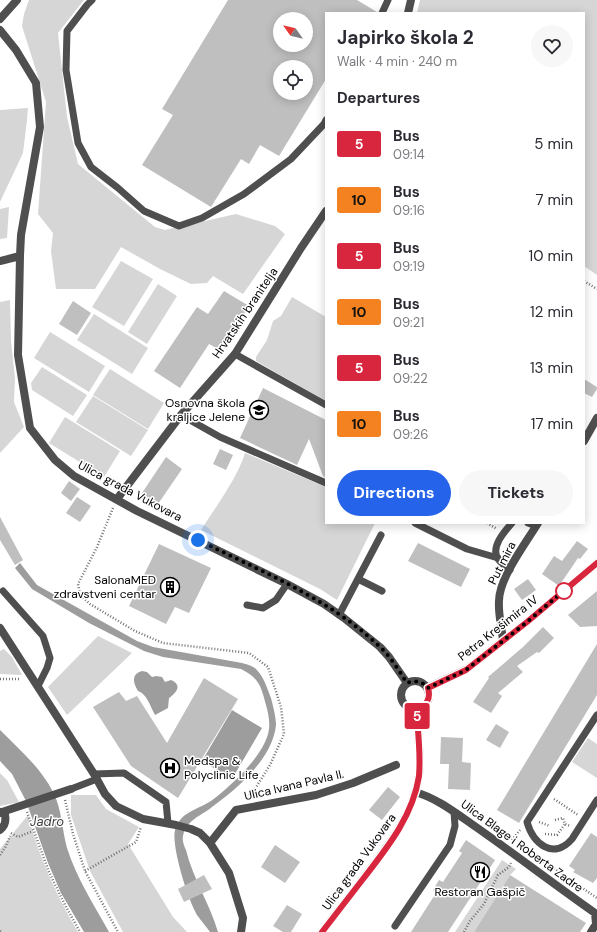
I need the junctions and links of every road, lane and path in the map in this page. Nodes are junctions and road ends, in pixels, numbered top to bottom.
1 (17, 0) edge
2 (92, 0) edge
3 (388, 0) edge
4 (411, 0) edge
5 (382, 12) edge
6 (408, 12) edge
7 (0, 19) edge
8 (0, 30) edge
9 (325, 122) edge
10 (325, 212) edge
11 (20, 256) junction
12 (0, 261) edge
13 (585, 282) edge
14 (597, 288) edge
15 (235, 354) junction
16 (325, 404) edge
17 (181, 415) junction
18 (597, 418) edge
19 (585, 439) edge
20 (325, 483) edge
21 (117, 499) junction
22 (416, 524) edge
23 (489, 524) edge
24 (511, 524) edge
25 (537, 524) edge
26 (499, 530) dead end
27 (381, 535) dead end
28 (498, 558) junction
29 (597, 563) edge
30 (510, 570) junction
31 (358, 579) junction
32 (286, 584) junction
33 (3, 591) dead end
34 (382, 591) dead end
35 (248, 605) dead end
36 (339, 614) junction
37 (0, 628) edge
38 (503, 641) junction
39 (33, 678) junction
40 (0, 679) edge
41 (407, 683) junction
42 (38, 686) junction
43 (428, 688) junction
44 (416, 709) junction
45 (597, 715) edge
46 (396, 765) dead end
47 (96, 777) junction
48 (64, 791) junction
49 (415, 792) junction
50 (546, 794) junction
51 (597, 800) edge
52 (25, 804) junction
53 (236, 810) junction
54 (1, 812) edge
55 (454, 812) junction
56 (143, 819) junction
57 (585, 819) junction
58 (555, 820) dead end
59 (172, 824) junction
60 (565, 824) junction
61 (550, 826) dead end
62 (571, 826) dead end
63 (540, 828) dead end
64 (0, 830) edge
65 (34, 831) junction
66 (520, 831) dead end
67 (11, 833) dead end
68 (542, 834) dead end
69 (512, 840) dead end
70 (210, 843) junction
71 (516, 856) junction
72 (85, 870) junction
73 (584, 890) dead end
74 (597, 898) edge
75 (395, 926) dead end
76 (80, 932) edge
77 (118, 932) edge
78 (241, 932) edge
79 (322, 932) edge
80 (464, 932) edge
81 (591, 932) edge

1 - 7 street
2 - 9 lane
3 - 5 lane
4 - 6 street
8 - 11 street, Ulica grada Vukovara
10 - 15 street, Hrvatskih branitelja
11 - 12 street
11 - 21 street, Ulica grada Vukovara
13 - 14 path
15 - 16 lane
15 - 17 street, Hrvatskih branitelja
17 - 20 lane
17 - 21 street, Hrvatskih branitelja
18 - 19 street
21 - 32 street, Ulica grada Vukovara
21 - 53 path
22 - 28 lane
23 - 26 path
24 - 28 lane
25 - 30 street, Put mira
27 - 31 lane
28 - 30 lane
29 - 38 street, Petra Krešimira IV
30 - 38 street, Put mira
31 - 34 lane
31 - 36 lane
32 - 35 lane
32 - 36 street, Ulica grada Vukovara
33 - 42 lane
36 - 41 street, Ulica grada Vukovara
37 - 39 street
38 - 43 street, Petra Krešimira IV
39 - 40 path
39 - 42 street
41 - 43 street
41 - 44 street
42 - 47 street
43 - 44 street
44 - 49 street, Ulica grada Vukovara
45 - 50 lane
46 - 53 street, Ulica Ivana Pavla II.
47 - 48 lane
47 - 56 street
47 - 59 lane
48 - 52 street
48 - 72 path
49 - 55 street, Ulica Blage i Roberta Zadre
49 - 79 street, Ulica grada Vukovara
50 - 57 path
50 - 57 lane
51 - 57 lane
52 - 54 street
52 - 65 path
53 - 70 street, Ulica Ivana Pavla II.
54 - 64 street
55 - 71 street, Ulica Blage i Roberta Zadre
55 - 75 lane
56 - 59 street
56 - 72 path
58 - 60 path
59 - 70 street
60 - 62 path
60 - 68 path
61 - 63 path
65 - 67 path
65 - 76 path
66 - 69 path
70 - 78 street
71 - 80 path
71 - 81 street, Ulica Blage i Roberta Zadre
72 - 77 path
73 - 74 path

